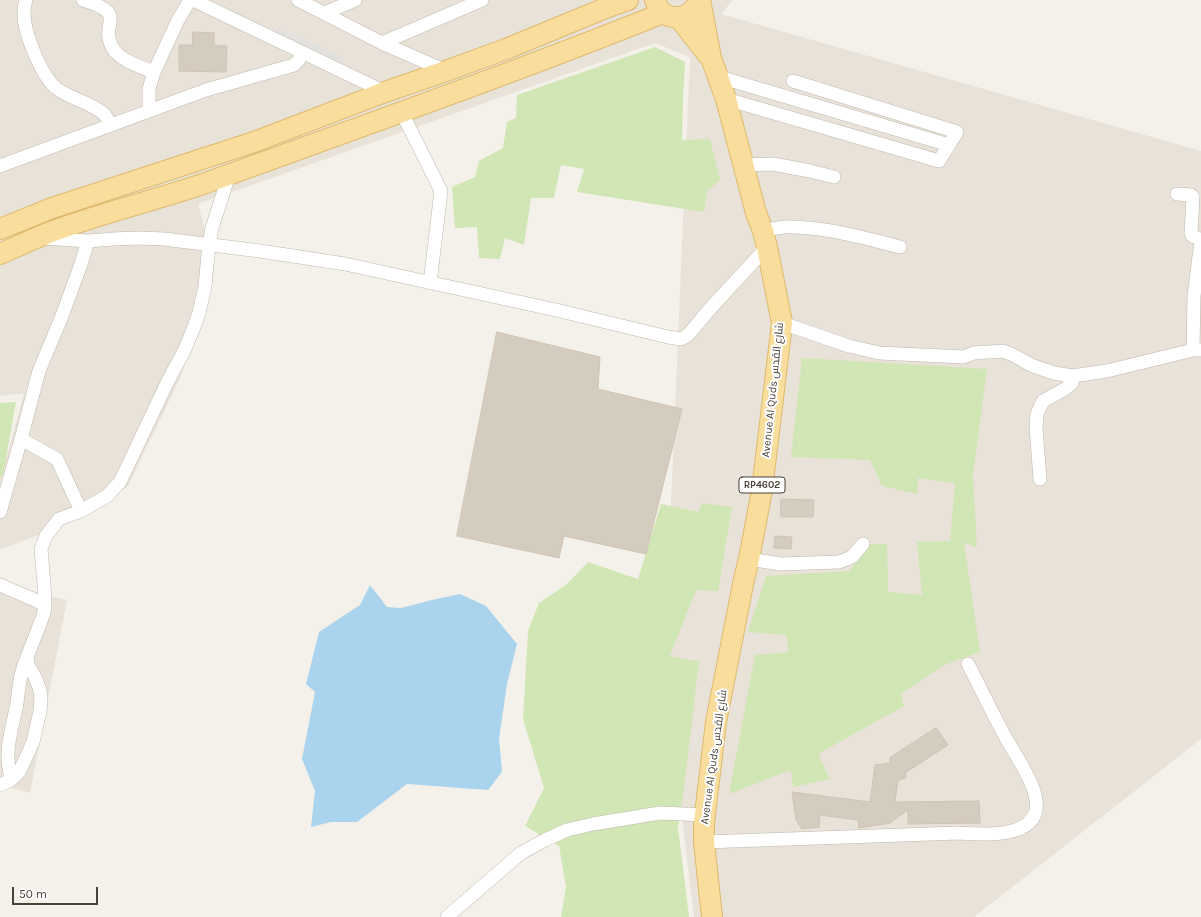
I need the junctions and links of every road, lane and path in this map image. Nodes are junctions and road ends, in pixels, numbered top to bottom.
1 (26, 0) edge
2 (83, 0) edge
3 (190, 0) edge
4 (193, 0) edge
5 (298, 0) edge
6 (355, 0) edge
7 (482, 0) edge
8 (628, 0) edge
9 (700, 0) edge
10 (326, 9) edge
11 (666, 10) edge
12 (382, 43) junction
13 (302, 53) junction
14 (714, 67) junction
15 (154, 72) junction
16 (446, 72) junction
17 (793, 81) dead end
18 (385, 92) junction
19 (726, 99) junction
20 (149, 111) junction
21 (402, 113) junction
22 (110, 125) junction
23 (949, 145) junction
24 (744, 165) junction
25 (0, 166) edge
26 (229, 175) junction
27 (834, 177) dead end
28 (1177, 194) dead end
29 (0, 229) edge
30 (38, 237) junction
31 (765, 239) junction
32 (88, 241) junction
33 (209, 244) junction
34 (900, 247) dead end
35 (0, 254) edge
36 (430, 284) junction
37 (782, 323) junction
38 (1197, 350) edge
39 (1073, 376) junction
40 (21, 439) junction
41 (1040, 478) dead end
42 (81, 511) junction
43 (0, 512) edge
44 (863, 544) dead end
45 (749, 559) junction
46 (0, 585) edge
47 (44, 605) junction
48 (27, 657) junction
49 (968, 664) dead end
50 (5, 782) edge
51 (705, 815) junction
52 (704, 842) junction
53 (447, 917) edge
54 (712, 917) edge

1 - 22 street
2 - 15 street
3 - 15 street
4 - 13 street
5 - 10 street
6 - 10 street
7 - 12 street
8 - 16 main road
9 - 11 main road, RP4602
9 - 14 main road, Avenue Al Quds شارع القدس / RP4602
10 - 12 street
11 - 14 main road, Avenue Al Quds شارع القدس / RP4602
11 - 21 main road
12 - 16 street
13 - 18 street
13 - 20 street
14 - 19 main road, Avenue Al Quds شارع القدس / RP4602
14 - 23 street
15 - 20 street
16 - 18 main road
17 - 23 street
18 - 29 main road
19 - 23 street
19 - 24 main road, Avenue Al Quds شارع القدس / RP4602
20 - 22 street
21 - 26 main road
21 - 36 street
22 - 25 street
24 - 27 street
24 - 31 main road, Avenue Al Quds شارع القدس / RP4602
26 - 30 main road
26 - 33 street
28 - 38 street
30 - 32 street
30 - 35 main road
31 - 34 street
31 - 36 street
31 - 37 main road, Avenue Al Quds شارع القدس / RP4602
32 - 33 street
32 - 40 street
33 - 36 street
33 - 42 street
37 - 39 street
37 - 45 main road, Avenue Al Quds شارع القدس / RP4602
38 - 39 street
39 - 41 street
40 - 42 street
40 - 43 street
42 - 47 street
44 - 45 street
45 - 51 main road, Avenue Al Quds شارع القدس / RP4602
46 - 47 street
47 - 48 street
48 - 50 street
48 - 50 street
49 - 52 street
51 - 52 main road, Avenue Al Quds شارع القدس / RP4602
51 - 53 street
52 - 54 main road, Avenue Al Quds شارع القدس / RP4602

